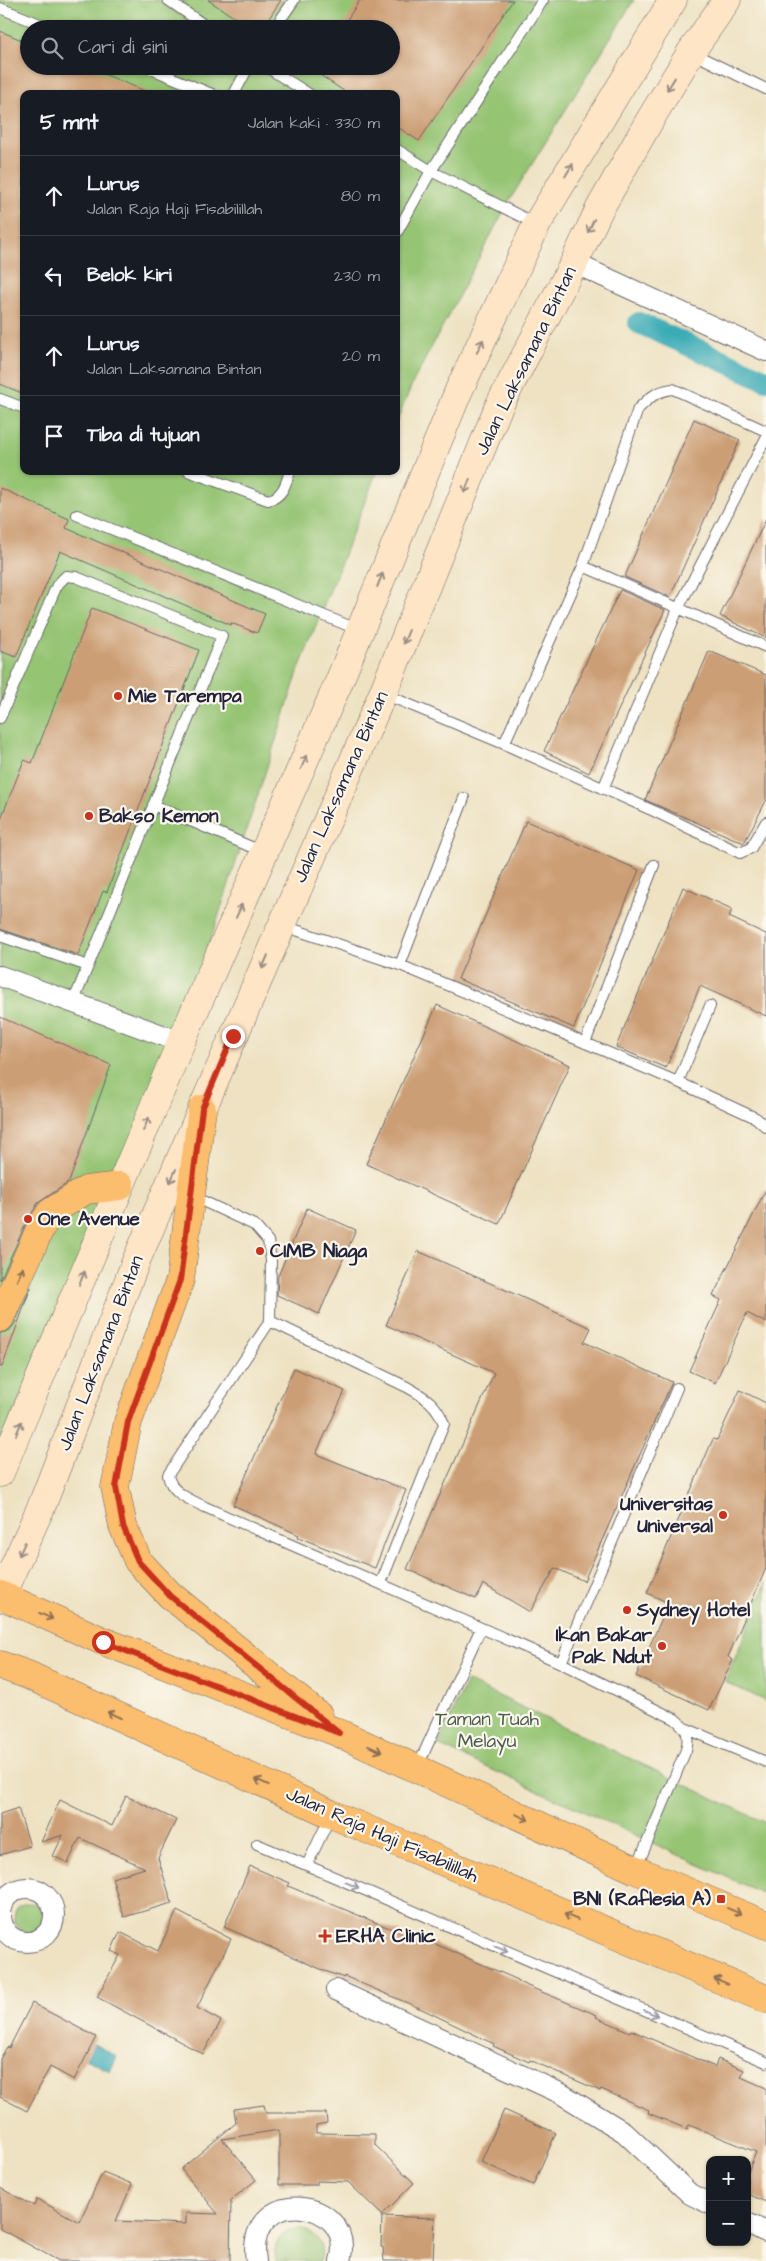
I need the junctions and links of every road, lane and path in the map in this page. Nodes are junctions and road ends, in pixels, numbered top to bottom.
1 (168, 0) edge
2 (294, 0) edge
3 (543, 0) edge
4 (673, 0) edge
5 (727, 0) edge
6 (0, 8) edge
7 (30, 20) edge
8 (197, 20) edge
9 (280, 20) edge
10 (691, 52) junction
11 (166, 75) edge
12 (244, 75) edge
13 (279, 75) edge
14 (766, 89) edge
15 (202, 90) edge
16 (236, 90) edge
17 (303, 90) edge
18 (400, 152) edge
19 (431, 171) junction
20 (537, 224) junction
21 (400, 227) edge
22 (574, 262) junction
23 (766, 351) edge
24 (459, 390) junction
25 (0, 399) edge
26 (20, 406) edge
27 (498, 408) junction
28 (766, 430) edge
29 (766, 438) edge
30 (199, 475) edge
31 (288, 475) edge
32 (77, 515) dead end
33 (583, 566) junction
34 (678, 610) junction
35 (360, 631) junction
36 (766, 647) edge
37 (383, 693) junction
38 (3, 699) edge
39 (0, 718) edge
40 (504, 744) junction
41 (602, 789) junction
42 (464, 798) dead end
43 (153, 805) junction
44 (766, 822) edge
45 (265, 853) junction
46 (654, 865) dead end
47 (281, 925) junction
48 (0, 936) edge
49 (400, 965) junction
50 (88, 966) junction
51 (0, 976) edge
52 (73, 1003) junction
53 (710, 1006) dead end
54 (181, 1042) junction
55 (585, 1043) junction
56 (678, 1082) junction
57 (202, 1109) junction
58 (766, 1127) edge
59 (120, 1186) junction
60 (191, 1195) junction
61 (0, 1318) edge
62 (270, 1322) junction
63 (678, 1388) dead end
64 (0, 1473) edge
65 (381, 1583) junction
66 (0, 1596) edge
67 (481, 1628) junction
68 (561, 1663) junction
69 (0, 1665) edge
70 (685, 1728) junction
71 (339, 1733) junction
72 (766, 1762) edge
73 (417, 1768) junction
74 (331, 1814) junction
75 (257, 1844) dead end
76 (307, 1865) junction
77 (636, 1870) junction
78 (766, 1925) edge
79 (336, 1990) dead end
80 (766, 1999) edge
81 (766, 2062) edge
82 (706, 2202) edge
83 (751, 2225) edge
84 (766, 2232) edge
85 (256, 2261) edge
86 (340, 2261) edge

1 - 8 lane
2 - 9 lane
3 - 19 lane
20 -> 4 main road
5 - 10 main road, Jalan Laksamana Bintan
6 - 7 lane
10 - 14 lane
10 -> 22 main road, Jalan Laksamana Bintan
11 - 15 lane
12 - 16 lane
13 - 17 lane
18 - 19 lane
19 - 20 lane
19 - 21 lane
24 -> 20 main road
22 - 23 street
22 - 27 main road, Jalan Laksamana Bintan
24 - 27 main road
35 -> 24 main road
25 - 26 lane
27 -> 37 main road, Jalan Laksamana Bintan
28 - 33 lane
29 - 34 lane
30 - 31 lane
32 - 35 lane
33 - 34 lane
33 - 40 lane
34 - 36 lane
34 - 41 lane
45 -> 35 main road
37 - 40 lane
37 - 47 main road, Jalan Laksamana Bintan
38 - 39 lane
38 - 43 lane
40 - 41 lane
41 - 44 lane
42 - 49 lane
43 - 45 lane
43 - 50 lane
54 -> 45 main road
46 - 55 lane
47 - 49 lane
47 -> 57 main road, Jalan Laksamana Bintan
48 - 50 lane
49 - 55 lane
50 - 52 lane
51 - 52 street
52 - 54 street
53 - 56 lane
59 -> 54 main road
55 - 56 lane
56 - 58 lane
57 - 60 main road
57 -> 66 main road, Jalan Laksamana Bintan
61 -> 59 main road
64 -> 59 main road
60 - 62 lane
60 - 71 main road
62 - 65 lane
62 - 65 lane
63 - 68 lane
65 - 67 lane
66 -> 71 main road
67 - 68 lane
67 - 73 lane
68 - 70 lane
74 -> 69 main road, Jalan Raja Haji Fisabilillah
70 - 72 lane
70 - 77 lane
71 -> 73 main road
73 -> 77 main road
74 - 76 lane
80 -> 74 main road, Jalan Raja Haji Fisabilillah
75 - 76 lane
76 -> 81 lane
77 -> 78 main road
79 - 82 street
83 - 84 street
85 - 86 street

